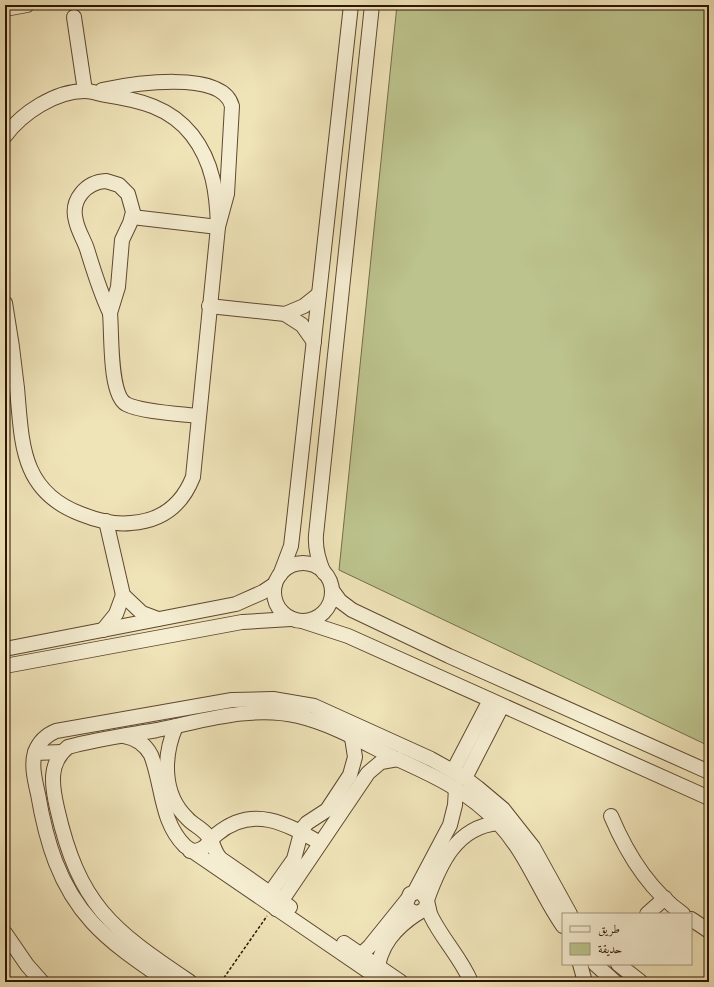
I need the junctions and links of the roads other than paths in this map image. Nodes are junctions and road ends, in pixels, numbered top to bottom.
1 (27, 5) edge
2 (351, 5) edge
3 (372, 5) edge
4 (5, 9) edge
5 (74, 17) dead end
6 (89, 92) junction
7 (5, 136) edge
8 (132, 218) junction
9 (218, 227) junction
10 (319, 294) junction
11 (5, 303) edge
12 (210, 306) junction
13 (110, 313) junction
14 (285, 314) junction
15 (8, 330) edge
16 (314, 342) junction
17 (198, 416) junction
18 (106, 521) junction
19 (324, 573) junction
20 (277, 580) junction
21 (332, 590) junction
22 (123, 595) junction
23 (158, 619) junction
24 (297, 620) junction
25 (104, 630) junction
26 (5, 649) edge
27 (5, 666) edge
28 (496, 703) junction
29 (260, 705) junction
30 (176, 726) junction
31 (124, 736) junction
32 (352, 738) junction
33 (62, 752) junction
34 (35, 753) junction
35 (398, 759) junction
36 (428, 765) junction
37 (709, 772) edge
38 (458, 779) junction
39 (709, 798) edge
40 (611, 816) dead end
41 (498, 823) junction
42 (227, 828) junction
43 (202, 830) junction
44 (300, 832) junction
45 (211, 840) junction
46 (320, 843) junction
47 (66, 846) junction
48 (188, 848) junction
49 (50, 850) junction
50 (410, 896) junction
51 (665, 898) junction
52 (273, 902) junction
53 (424, 906) junction
54 (569, 913) edge
55 (648, 913) edge
56 (682, 913) edge
57 (692, 921) edge
58 (562, 924) edge
59 (709, 931) edge
60 (5, 933) edge
61 (357, 958) junction
62 (580, 965) edge
63 (596, 965) edge
64 (619, 965) edge
65 (379, 975) edge
66 (42, 982) edge
67 (168, 982) edge
68 (190, 982) edge
69 (401, 982) edge
70 (471, 982) edge
71 (585, 982) edge
72 (615, 982) edge
73 (641, 982) edge

1 - 4 street
2 - 10 street
3 - 19 street
5 - 6 street
6 - 7 street
6 - 9 street
6 - 9 street
8 - 9 street
8 - 13 street
8 - 13 street
9 - 12 street
10 - 14 street
10 - 16 street
11 - 15 street
12 - 14 street
12 - 17 street
13 - 17 street
14 - 16 street
15 - 18 street
16 - 20 street
17 - 18 street
18 - 22 street
19 - 20 street
19 - 21 street
20 - 23 street
20 - 24 street
21 - 24 street
21 - 37 street
22 - 23 street
22 - 25 street
23 - 25 street
24 - 27 street
24 - 28 street
25 - 26 street
28 - 38 street
28 - 39 street
29 - 30 street
29 - 32 street
29 - 34 street
29 - 36 street
30 - 31 street
30 - 43 street
31 - 33 street
31 - 48 street
32 - 35 street
32 - 44 street
33 - 34 street
33 - 47 street
34 - 49 street
35 - 36 street
35 - 46 street
36 - 38 street
38 - 41 street
38 - 50 street
38 - 54 street
40 - 51 street
41 - 53 street
41 - 58 street
42 - 43 street
42 - 44 street
42 - 45 street
43 - 45 street
43 - 48 street
44 - 46 street
44 - 52 street
45 - 48 street
45 - 52 street
46 - 52 street
47 - 49 street
47 - 68 street
48 - 52 street
49 - 67 street
50 - 53 street
50 - 53 street
50 - 61 street
51 - 55 street
51 - 56 street
52 - 61 street
53 - 65 street
53 - 70 street
57 - 59 street
60 - 66 street
61 - 65 street
62 - 71 street
63 - 72 street
64 - 73 street
65 - 69 street

